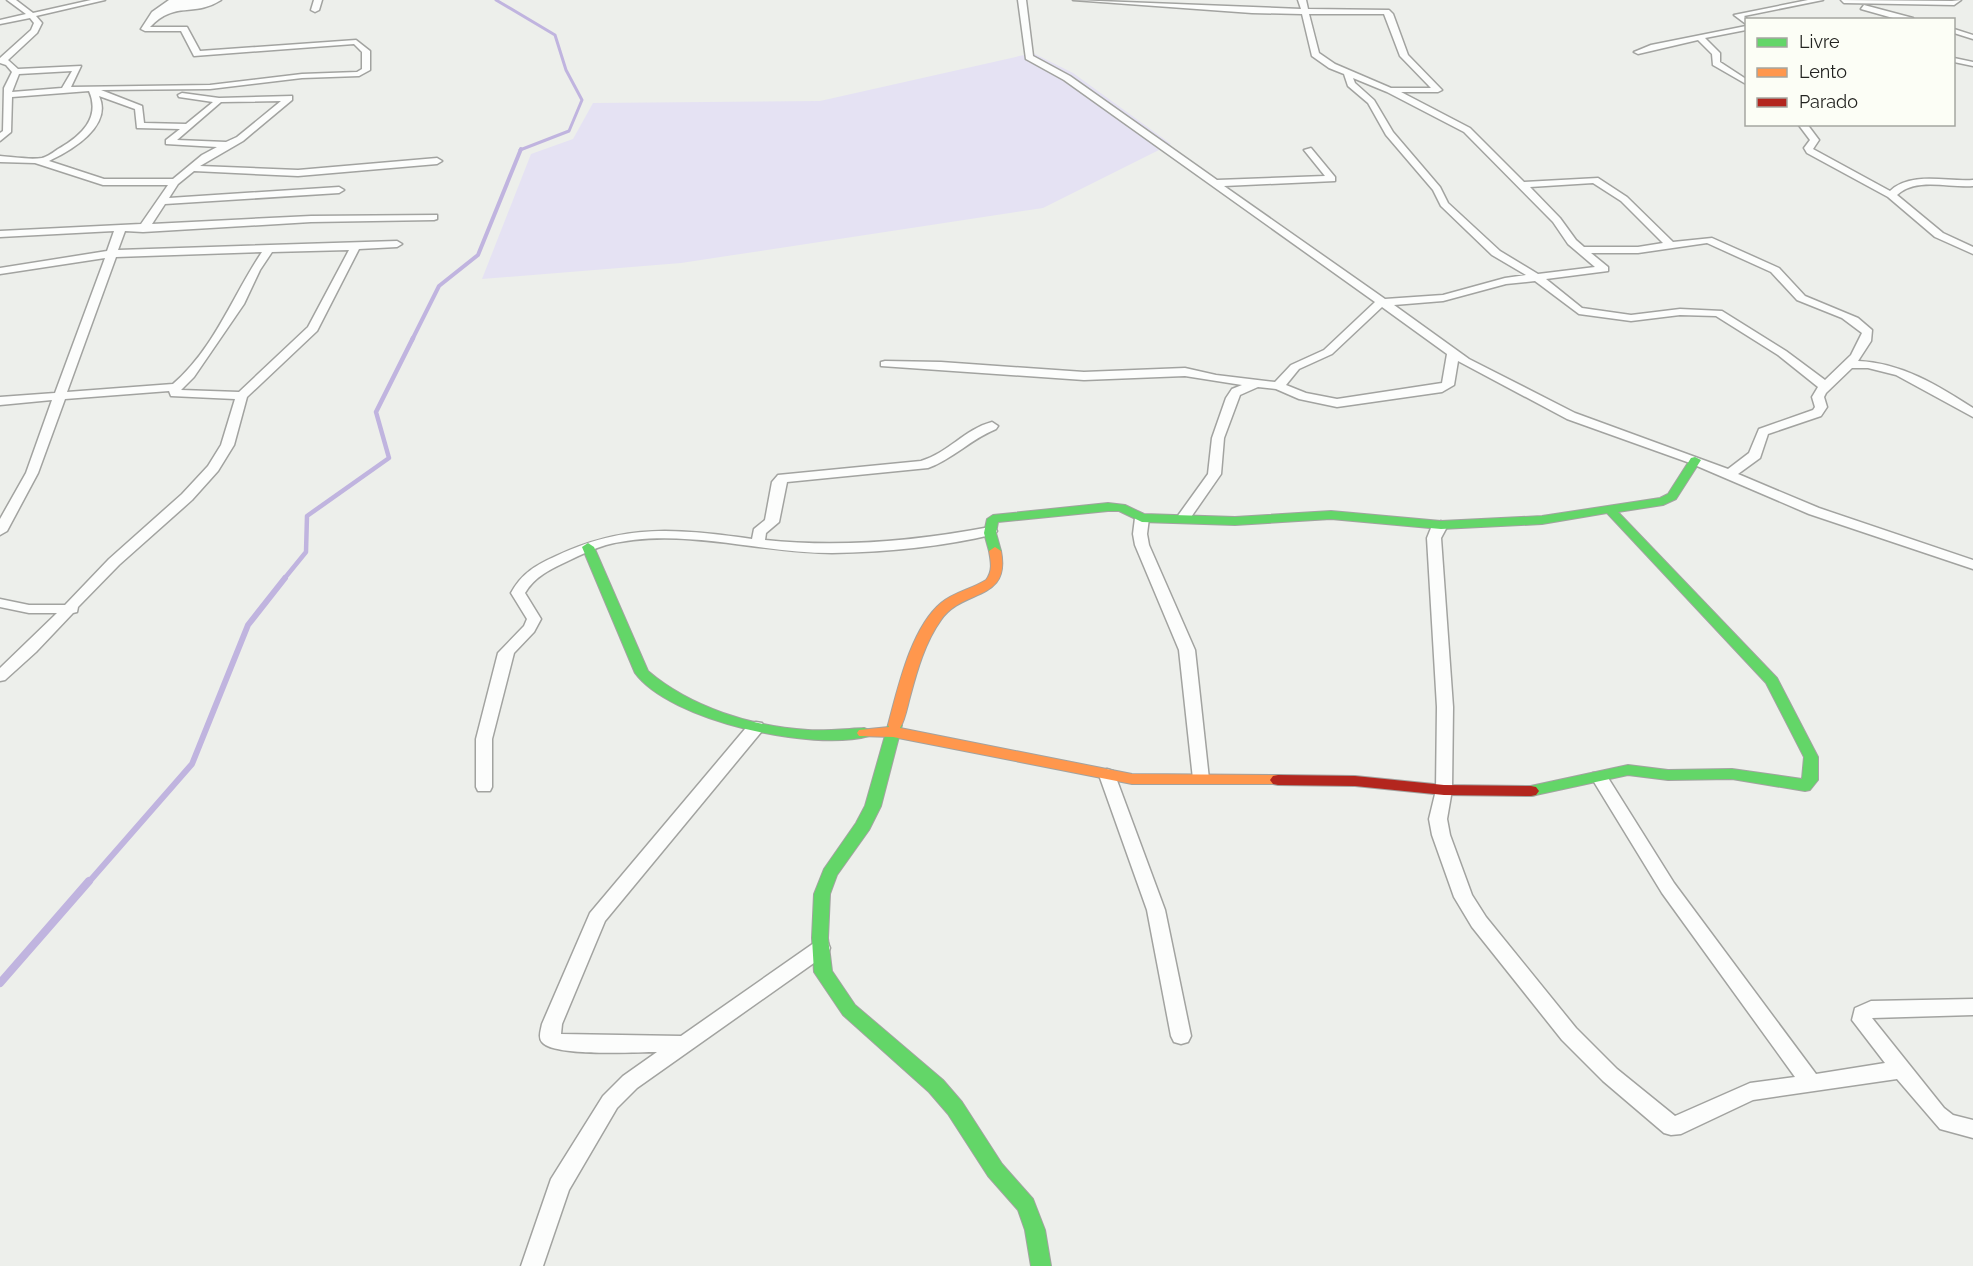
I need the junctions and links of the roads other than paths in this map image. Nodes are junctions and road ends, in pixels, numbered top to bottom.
1 (10, 0) edge
2 (101, 0) edge
3 (217, 0) edge
4 (318, 0) edge
5 (1022, 0) edge
6 (1077, 0) edge
7 (1218, 0) edge
8 (1302, 0) edge
9 (1819, 0) edge
10 (1957, 0) edge
11 (1842, 1) edge
12 (172, 2) edge
13 (1212, 8) junction
14 (315, 10) dead end
15 (1302, 10) junction
16 (33, 15) junction
17 (1903, 18) edge
18 (1745, 20) edge
19 (0, 22) edge
20 (1745, 28) edge
21 (1955, 32) edge
22 (1973, 37) edge
23 (1700, 38) junction
24 (1638, 52) dead end
25 (1955, 60) edge
26 (2, 61) edge
27 (1973, 64) edge
28 (16, 72) junction
29 (1348, 73) junction
30 (1745, 81) edge
31 (66, 89) junction
32 (152, 89) junction
33 (93, 90) junction
34 (1390, 90) junction
35 (5, 91) edge
36 (219, 100) junction
37 (1804, 126) edge
38 (188, 127) junction
39 (0, 138) edge
40 (229, 146) junction
41 (1308, 150) dead end
42 (0, 159) edge
43 (437, 161) dead end
44 (41, 162) junction
45 (191, 168) junction
46 (343, 169) junction
47 (175, 182) junction
48 (1217, 183) junction
49 (1973, 183) edge
50 (1523, 185) junction
51 (1891, 195) junction
52 (337, 199) junction
53 (165, 201) junction
54 (434, 217) dead end
55 (356, 219) junction
56 (143, 229) junction
57 (120, 230) junction
58 (0, 234) edge
59 (397, 244) dead end
60 (1670, 245) junction
61 (355, 248) junction
62 (269, 249) junction
63 (1580, 250) junction
64 (1973, 250) edge
65 (111, 254) junction
66 (0, 271) edge
67 (1538, 278) junction
68 (1380, 303) junction
69 (1454, 354) junction
70 (885, 364) dead end
71 (1850, 364) junction
72 (1260, 383) junction
73 (1278, 386) junction
74 (1825, 386) junction
75 (176, 387) junction
76 (62, 394) junction
77 (242, 396) junction
78 (0, 401) edge
79 (1973, 413) edge
80 (992, 426) dead end
81 (1695, 460) junction
82 (1730, 474) junction
83 (1610, 510) junction
84 (1184, 517) junction
85 (1142, 518) junction
86 (1441, 525) junction
87 (0, 531) edge
88 (990, 531) junction
89 (758, 543) junction
90 (588, 547) junction
91 (1973, 565) edge
92 (0, 603) edge
93 (72, 609) junction
94 (0, 676) edge
95 (756, 727) junction
96 (893, 732) junction
97 (1107, 775) junction
98 (1599, 777) junction
99 (1201, 779) junction
100 (484, 787) dead end
101 (1444, 790) junction
102 (821, 948) junction
103 (1973, 1007) edge
104 (1181, 1036) dead end
105 (687, 1044) junction
106 (1899, 1070) junction
107 (1811, 1083) junction
108 (1973, 1129) edge
109 (532, 1266) edge
110 (1041, 1266) edge

1 - 16 street
2 - 16 street
3 - 12 street
4 - 14 street
5 - 48 street
6 - 13 street
7 - 13 street
8 - 15 street
9 - 18 street
10 - 11 street
11 - 17 street
12 - 32 street
13 - 15 street
15 - 29 street
15 - 34 street
16 - 19 street
16 - 26 street
20 - 23 street
21 - 22 street
23 - 24 street
23 - 30 street
25 - 27 street
26 - 28 street
28 - 31 street
28 - 35 street
29 - 34 street
29 - 67 street
31 - 33 street
31 - 35 street
32 - 33 street
32 - 36 street
33 - 38 street
33 - 44 street
34 - 50 street
35 - 39 street
36 - 38 street
36 - 40 street
37 - 51 street
38 - 40 street
40 - 45 street
41 - 48 street
42 - 44 street
43 - 46 street
44 - 47 street
45 - 46 street
45 - 47 street
46 - 52 street
47 - 53 street
48 - 68 street
49 - 51 street
50 - 60 street
50 - 63 street
51 - 64 street
52 - 53 street
52 - 55 street
53 - 56 street
54 - 55 street
55 - 56 street
56 - 57 street
57 - 58 street
57 - 65 street
59 - 61 street
60 - 63 street
60 - 71 street
61 - 62 street
61 - 77 street
62 - 65 street
62 - 75 street
63 - 67 street
65 - 66 street
65 - 76 street
67 - 68 street
67 - 74 street
68 - 69 street
68 - 73 street
69 - 73 street
69 - 81 street
70 - 72 street
71 - 74 street
71 - 79 street
72 - 73 street
72 - 84 street
74 - 82 street
75 - 76 street
75 - 77 street
76 - 78 street
76 - 87 street
77 - 93 street
80 - 89 street
81 - 82 street
81 - 83 street
82 - 91 street
83 - 86 street
83 - 98 street
84 - 85 street
84 - 86 street
85 - 88 street
85 - 99 street
86 - 101 street
88 - 89 street
88 - 96 street
89 - 90 street
90 - 95 street
90 - 100 street
92 - 93 street
93 - 94 street
95 - 96 street
95 - 105 street
96 - 97 street
96 - 102 street
97 - 99 street
97 - 104 street
98 - 101 street
98 - 107 street
99 - 101 street
101 - 107 street
102 - 105 street
102 - 110 street
103 - 106 street
105 - 109 street
106 - 107 street
106 - 108 street

